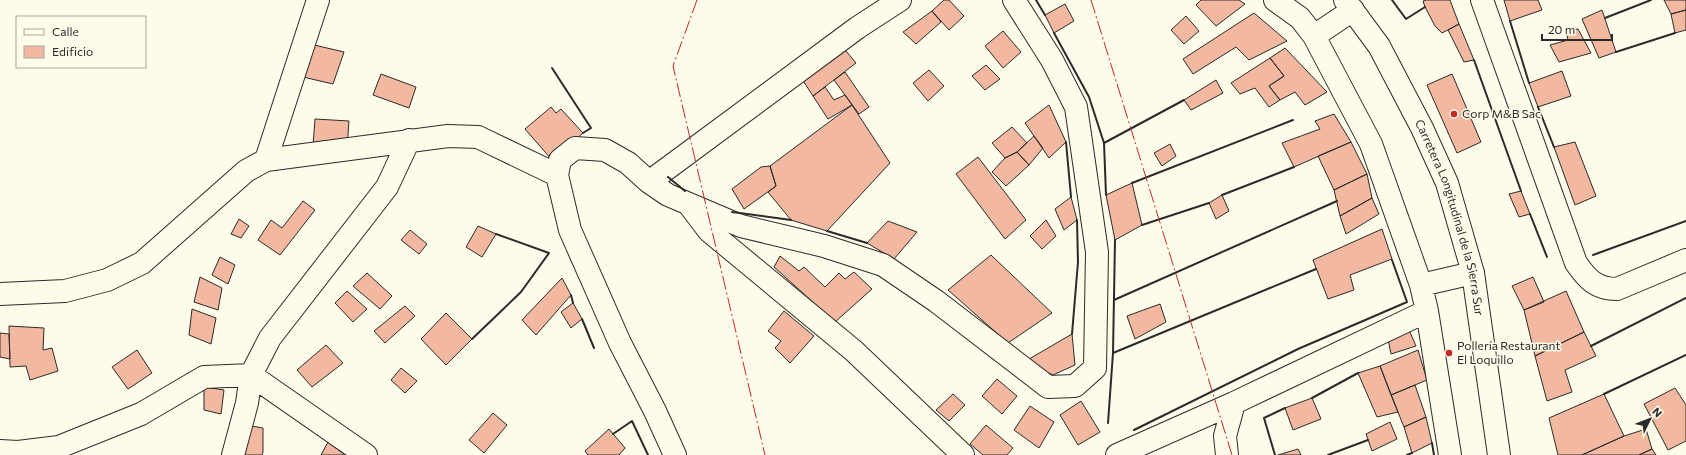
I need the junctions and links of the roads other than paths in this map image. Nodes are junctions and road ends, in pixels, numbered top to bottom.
1 (318, 0) edge
2 (900, 0) edge
3 (1014, 0) edge
4 (1275, 0) edge
5 (1482, 0) edge
6 (1349, 5) edge
7 (1314, 36) junction
8 (408, 140) junction
9 (266, 160) junction
10 (557, 175) junction
11 (649, 182) junction
12 (690, 206) junction
13 (1686, 260) edge
14 (1473, 273) junction
15 (1421, 285) junction
16 (0, 294) edge
17 (1427, 311) junction
18 (251, 375) junction
19 (1234, 403) junction
20 (0, 451) edge
21 (233, 455) edge
22 (366, 455) edge
23 (675, 455) edge
24 (963, 455) edge
25 (1117, 455) edge
26 (1227, 455) edge
27 (1450, 455) edge
28 (1499, 455) edge

1 - 9 main road
2 - 11 main road
3 - 12 main road
4 - 7 main road
5 - 13 main road
6 - 7 main road
6 - 14 main road, Carretera Longitudinal de la Sierra Sur
7 - 15 main road
8 - 9 main road
8 - 10 main road
8 - 18 main road
9 - 16 main road
10 - 11 main road
10 - 23 main road
11 - 12 main road
12 - 24 main road
14 - 15 main road
14 - 28 main road, Carretera Longitudinal de la Sierra Sur
15 - 17 main road
17 - 19 main road
17 - 27 main road
18 - 20 main road
18 - 21 main road
18 - 22 main road
19 - 25 main road
19 - 26 main road

